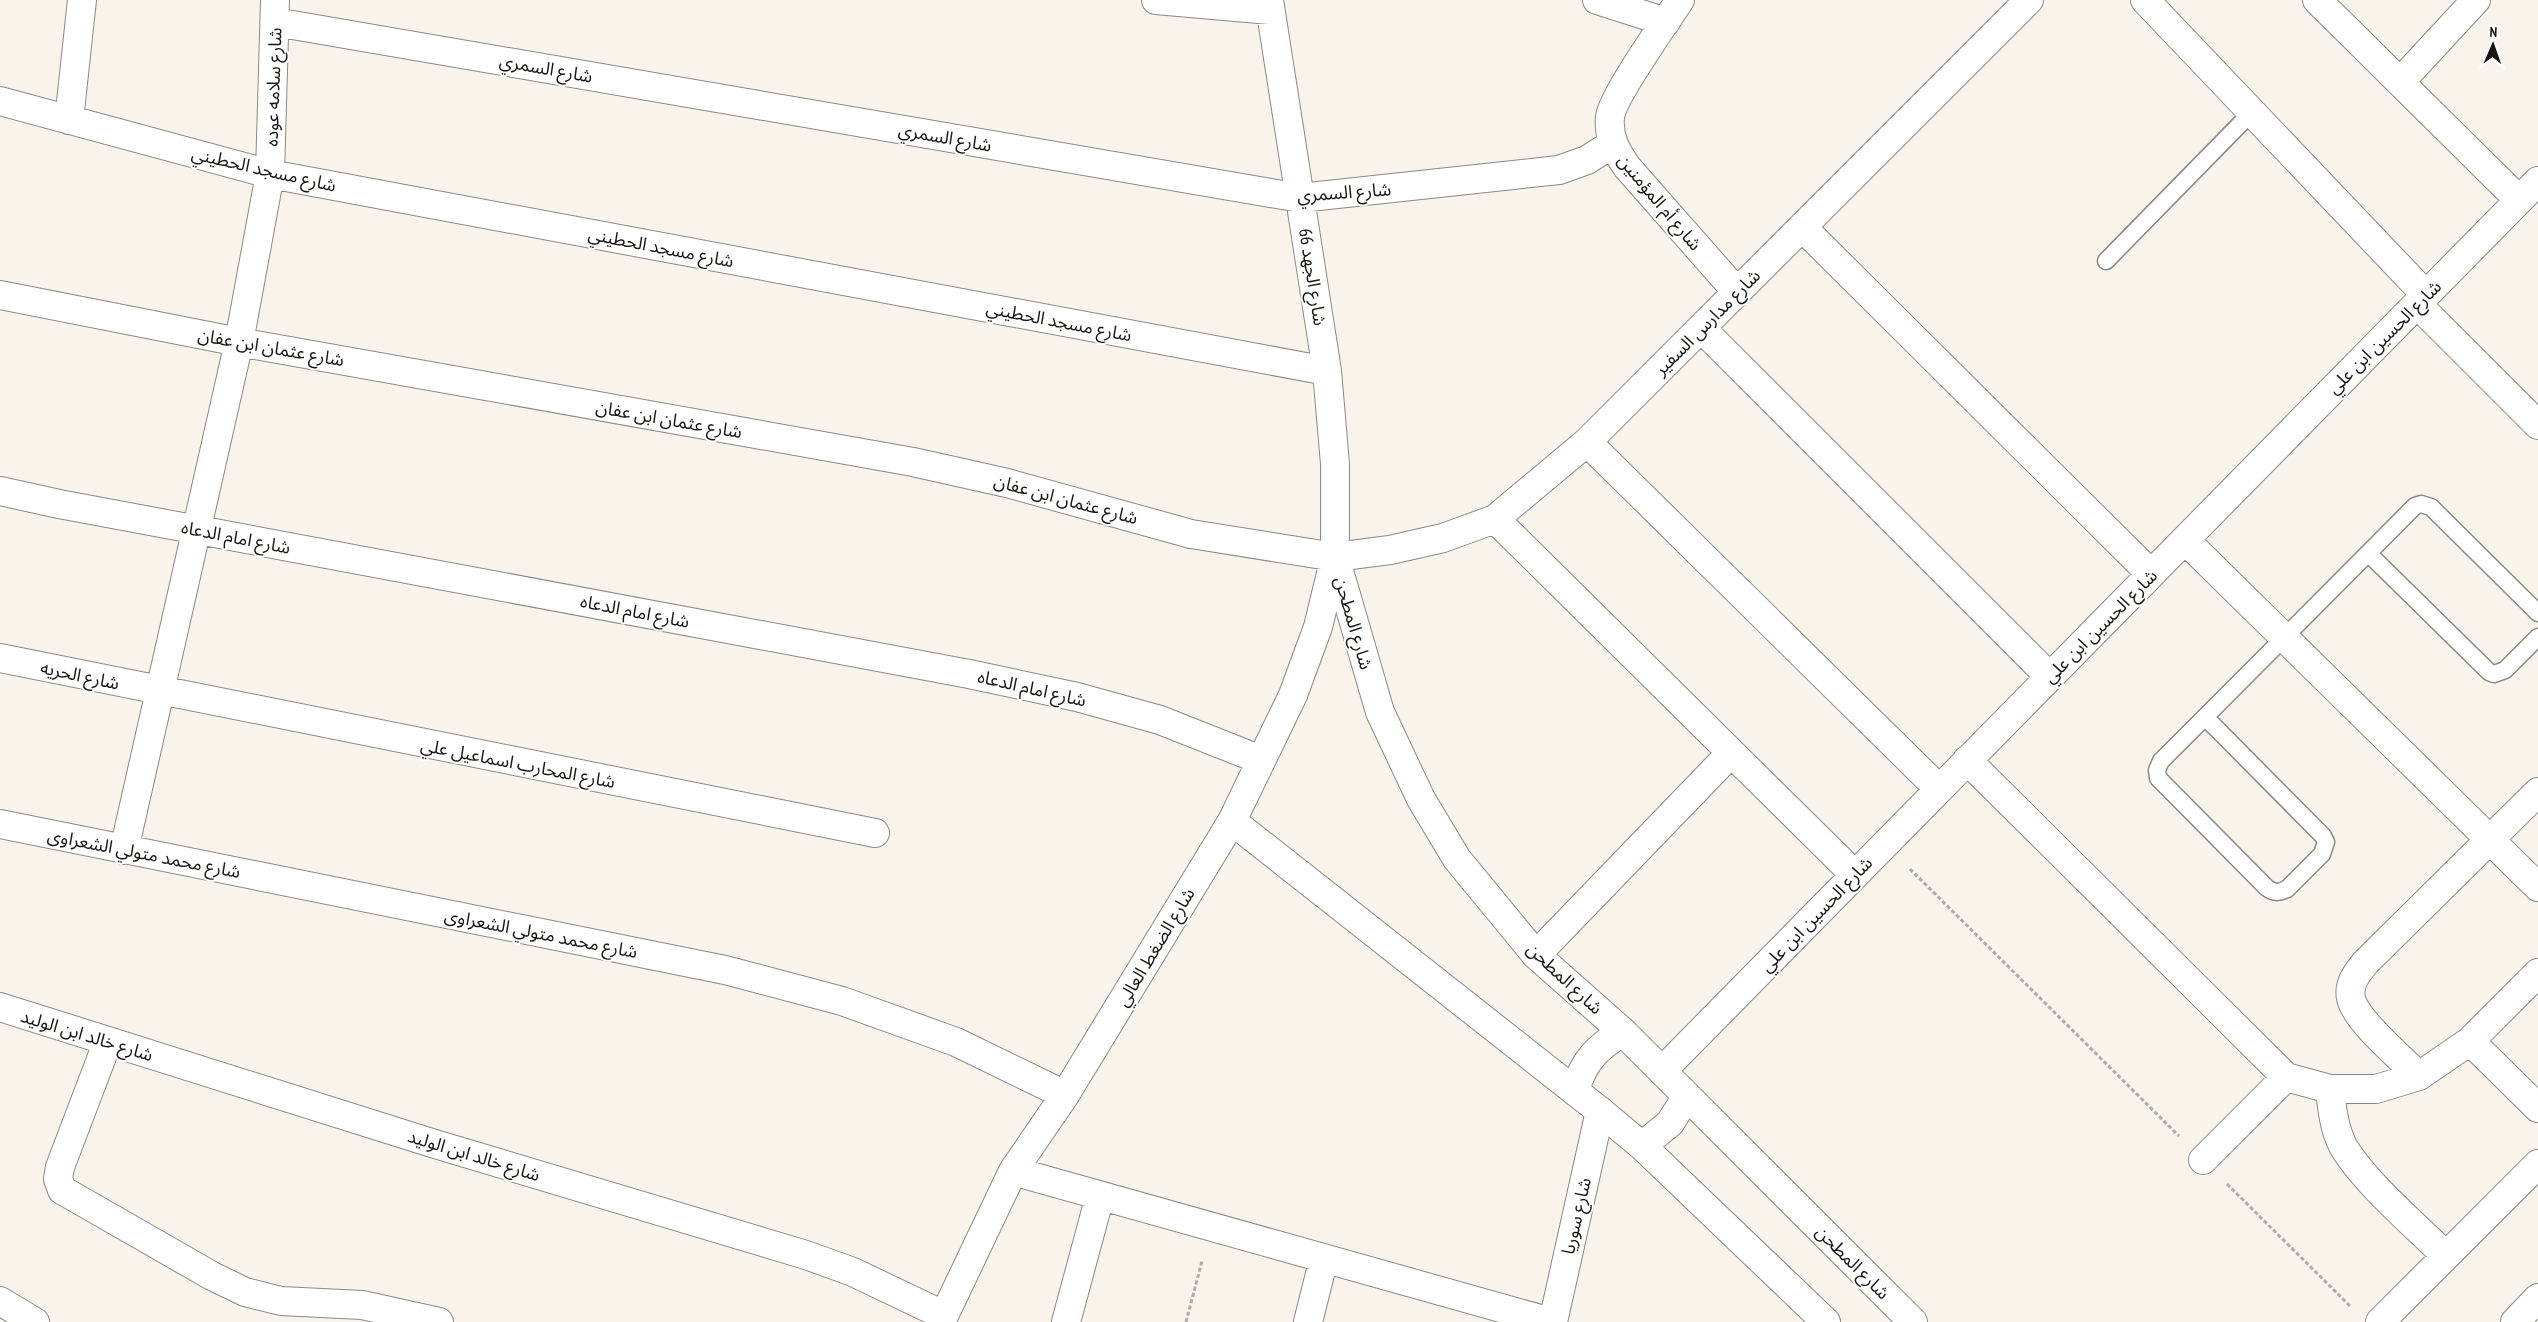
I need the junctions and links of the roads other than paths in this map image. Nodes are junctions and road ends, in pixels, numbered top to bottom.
1 (82, 0) edge
2 (1156, 0) edge
3 (2029, 0) edge
4 (2145, 0) edge
5 (2317, 0) edge
6 (2476, 0) edge
7 (1601, 1) edge
8 (1270, 5) edge
9 (275, 11) edge
10 (1673, 11) edge
11 (2400, 82) junction
12 (0, 102) edge
13 (2252, 112) junction
14 (69, 120) junction
15 (1612, 144) junction
16 (270, 174) junction
17 (2538, 181) edge
18 (1300, 198) junction
19 (2519, 200) junction
20 (1802, 227) junction
21 (2106, 261) dead end
22 (1737, 292) junction
23 (0, 295) edge
24 (2422, 299) junction
25 (1701, 328) junction
26 (239, 342) junction
27 (1327, 371) junction
28 (2538, 425) edge
29 (1587, 442) junction
30 (0, 491) edge
31 (1495, 520) junction
32 (197, 530) junction
33 (2185, 540) junction
34 (2368, 552) junction
35 (1335, 557) junction
36 (2151, 574) junction
37 (2538, 613) edge
38 (2284, 637) junction
39 (2538, 638) edge
40 (0, 658) edge
41 (2050, 677) junction
42 (160, 692) junction
43 (2205, 717) junction
44 (1731, 753) junction
45 (1261, 760) junction
46 (1967, 760) junction
47 (1939, 789) junction
48 (2538, 792) edge
49 (1232, 821) junction
50 (0, 824) edge
51 (875, 833) dead end
52 (2490, 840) junction
53 (124, 850) junction
54 (1854, 875) junction
55 (2538, 887) edge
56 (1536, 955) junction
57 (2538, 973) edge
58 (0, 1007) edge
59 (1622, 1032) junction
60 (2470, 1040) junction
61 (108, 1041) junction
62 (1662, 1071) junction
63 (2419, 1076) junction
64 (2286, 1077) junction
65 (1575, 1090) junction
66 (2330, 1090) junction
67 (1065, 1095) junction
68 (1687, 1096) junction
69 (2538, 1108) edge
70 (1600, 1111) junction
71 (1642, 1146) junction
72 (2203, 1160) road end
73 (2538, 1164) edge
74 (1013, 1171) junction
75 (1100, 1196) junction
76 (2446, 1256) junction
77 (1324, 1258) junction
78 (2538, 1298) edge
79 (0, 1301) edge
80 (942, 1318) edge
81 (35, 1322) edge
82 (439, 1322) edge
83 (1066, 1322) edge
84 (1308, 1322) edge
85 (1552, 1322) edge
86 (1826, 1322) edge
87 (1913, 1322) edge
88 (2380, 1322) edge
89 (2514, 1322) edge

1 - 14 street
2 - 8 street
3 - 20 street, شارع مدارس السفير
4 - 13 street
5 - 11 street
6 - 11 street
7 - 10 street
8 - 18 street, شارع الجهد 66
9 - 16 street, شارع سلامه عوده
9 - 18 street, شارع السمري
10 - 15 street, شارع أم المؤمنين
11 - 19 street
12 - 14 street, شارع مسجد الحطيني
13 - 21 lane
13 - 24 street
14 - 16 street, شارع مسجد الحطيني
15 - 18 street, شارع السمري
15 - 22 street, شارع أم المؤمنين
16 - 26 street, شارع سلامه عوده
16 - 27 street, شارع مسجد الحطيني
17 - 19 street, شارع الحسين ابن علي
18 - 27 street, شارع الجهد 66
19 - 24 street, شارع الحسين ابن علي
20 - 22 street, شارع مدارس السفير
20 - 36 street
22 - 25 street, شارع مدارس السفير
23 - 26 street, شارع عثمان ابن عفان
24 - 28 street
24 - 33 street, شارع الحسين ابن علي
25 - 29 street, شارع مدارس السفير
25 - 41 street
26 - 32 street, شارع سلامه عوده
26 - 35 street, شارع عثمان ابن عفان
27 - 35 street, شارع الجهد 66
29 - 31 street, شارع مدارس السفير
29 - 47 street
30 - 32 street, شارع امام الدعاه
31 - 35 street, شارع مدارس السفير
31 - 44 street
32 - 42 street, شارع سلامه عوده
32 - 45 street, شارع امام الدعاه
33 - 36 street, شارع الحسين ابن علي
33 - 38 street
34 - 37 lane
34 - 38 lane
34 - 39 lane
35 - 45 street, شارع الضغط العالي
35 - 56 street, شارع المطحن
36 - 41 street, شارع الحسين ابن علي
38 - 43 lane
38 - 52 street
40 - 42 street, شارع الحريه
41 - 46 street, شارع الحسين ابن علي
42 - 51 street, شارع المحارب اسماعيل علي
42 - 53 street, شارع سلامه عوده
43 - 43 lane
44 - 54 street
44 - 56 street
45 - 49 street, شارع الضغط العالي
46 - 47 street, شارع الحسين ابن علي
46 - 64 street
47 - 54 street, شارع الحسين ابن علي
48 - 52 street
49 - 65 street
49 - 67 street, شارع الضغط العالي
50 - 53 street, شارع محمد متولي الشعراوى
52 - 55 street
52 - 63 street
53 - 67 street, شارع محمد متولي الشعراوى
54 - 62 street, شارع الحسين ابن علي
56 - 59 street, شارع المطحن
57 - 60 street
58 - 61 street, شارع خالد ابن الوليد
59 - 62 street, شارع المطحن
59 - 65 street
60 - 63 street
60 - 69 street
61 - 80 street, شارع خالد ابن الوليد
61 - 82 street
62 - 68 street, شارع المطحن
63 - 66 street
64 - 66 street
64 - 72 street
65 - 70 street
66 - 76 street
67 - 74 street, شارع الضغط العالي
68 - 71 street
68 - 87 street, شارع المطحن
70 - 71 street
70 - 85 street, شارع سوريا
71 - 86 street
73 - 76 street
74 - 75 street
74 - 80 street, شارع الضغط العالي
75 - 77 street
75 - 83 street
76 - 88 street
77 - 84 street
77 - 85 street
78 - 89 street
79 - 81 street

